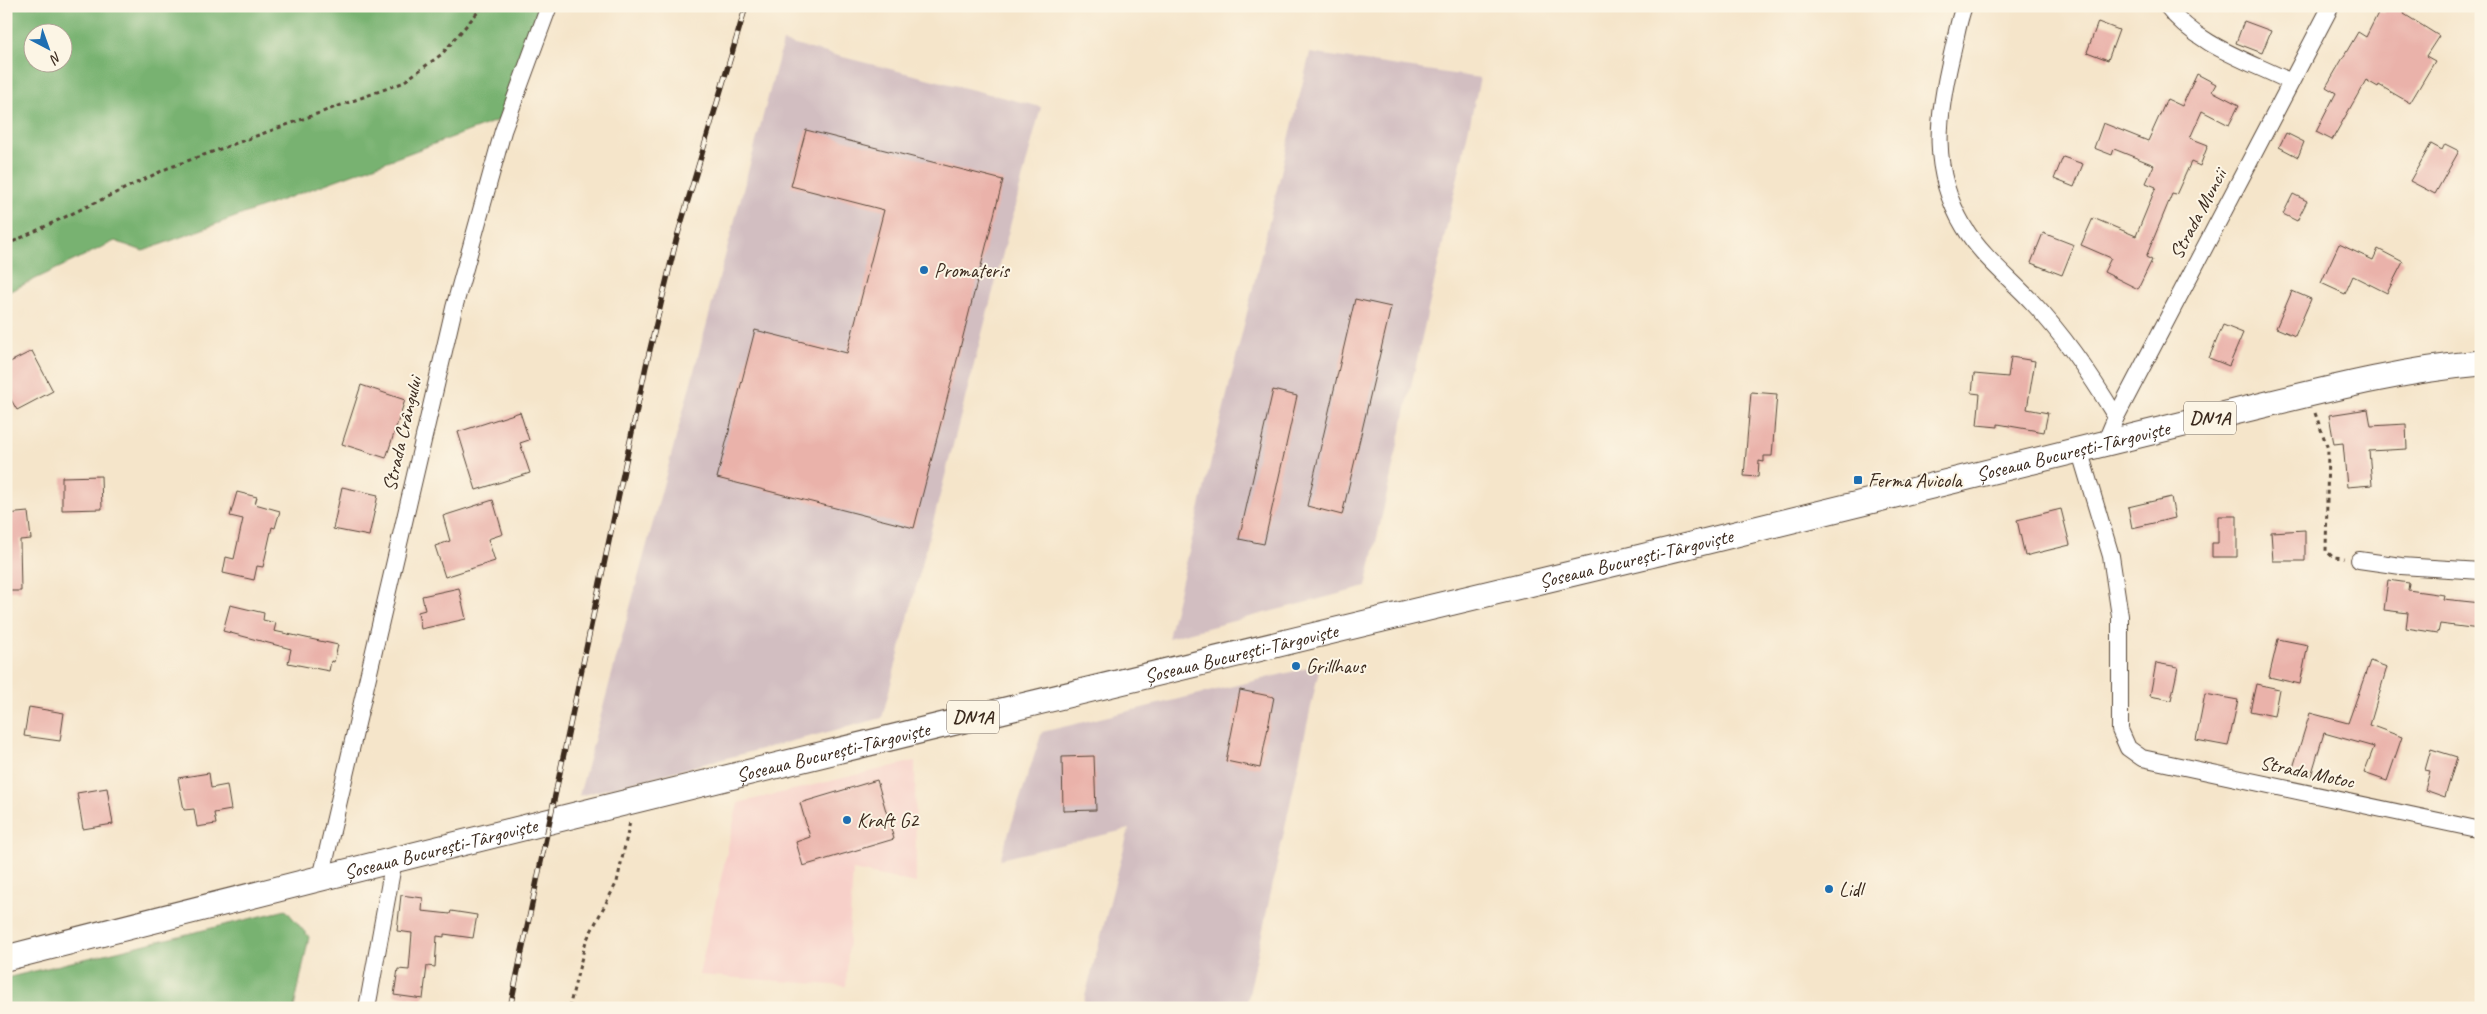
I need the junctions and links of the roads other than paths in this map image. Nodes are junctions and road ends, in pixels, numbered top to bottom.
1 (549, 6) edge
2 (1964, 6) edge
3 (2167, 6) edge
4 (2331, 6) edge
5 (2291, 82) junction
6 (2481, 363) edge
7 (2116, 417) junction
8 (2105, 442) junction
9 (2079, 449) junction
10 (2359, 560) road end
11 (2481, 571) edge
12 (2481, 830) edge
13 (394, 860) junction
14 (321, 878) junction
15 (6, 958) edge
16 (367, 1008) edge

1 - 14 street, Strada Crângului
2 - 7 street
3 - 5 street
4 - 5 street, Strada Muncii
5 - 7 street, Strada Muncii
6 - 8 main road, Șoseaua București-Târgoviște / DN1A
7 - 8 street, Strada Muncii
8 - 9 main road, Șoseaua București-Târgoviște / DN1A
9 - 12 street, Strada Motoc
9 - 13 main road, Șoseaua București-Târgoviște / DN1A
10 - 11 street
13 - 14 main road, Șoseaua București-Târgoviște / DN1A
13 - 16 street
14 - 15 main road, Șoseaua București-Târgoviște / DN1A

